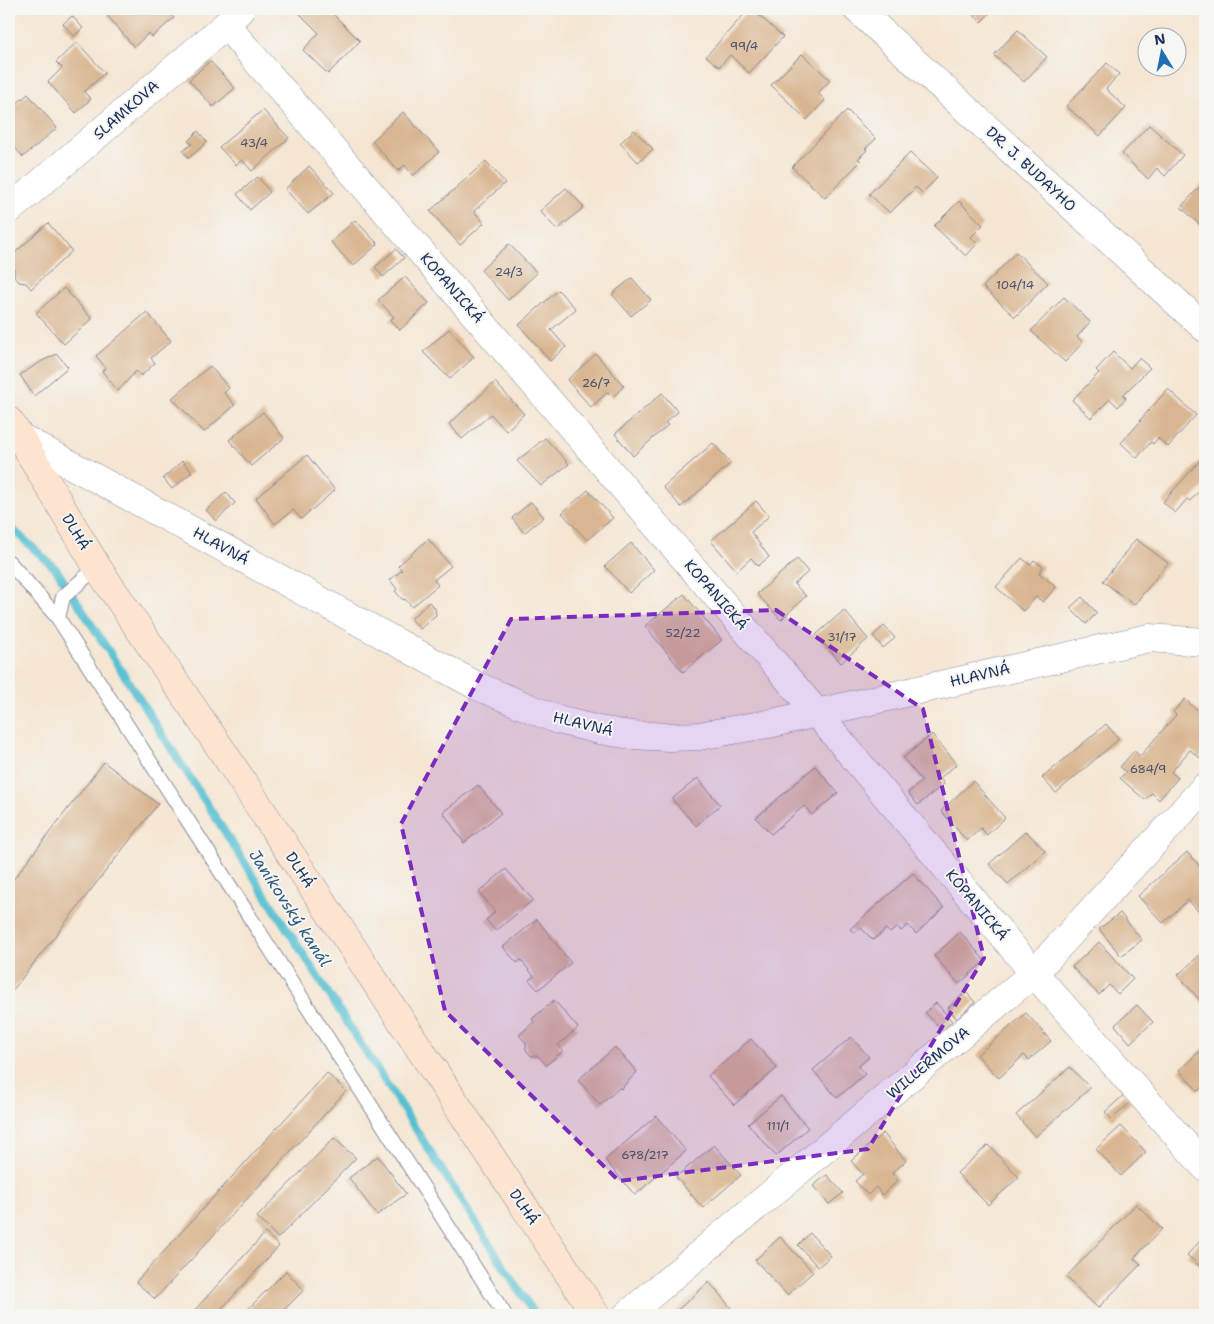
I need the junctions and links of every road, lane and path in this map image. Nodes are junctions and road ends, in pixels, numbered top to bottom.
1 (857, 9) edge
2 (233, 17) edge
3 (9, 210) edge
4 (1205, 328) edge
5 (14, 429) edge
6 (9, 562) edge
7 (88, 575) junction
8 (58, 618) junction
9 (1205, 642) edge
10 (817, 713) junction
11 (1205, 787) edge
12 (1034, 973) junction
13 (1205, 1168) edge
14 (505, 1315) edge
15 (596, 1315) edge
16 (627, 1315) edge

1 - 4 street, DR. J. BUDAYHO
2 - 3 street, SLAMKOVA
2 - 10 street, KOPANICKÁ
5 - 7 street, DLHÁ
5 - 10 street, HLAVNÁ
6 - 8 lane
7 - 8 lane
7 - 15 street, DLHÁ
8 - 14 lane
9 - 10 street, HLAVNÁ
10 - 12 street, KOPANICKÁ
11 - 12 street, WILLERMOVA
12 - 13 street, KOPANICKÁ
12 - 16 street, WILLERMOVA

